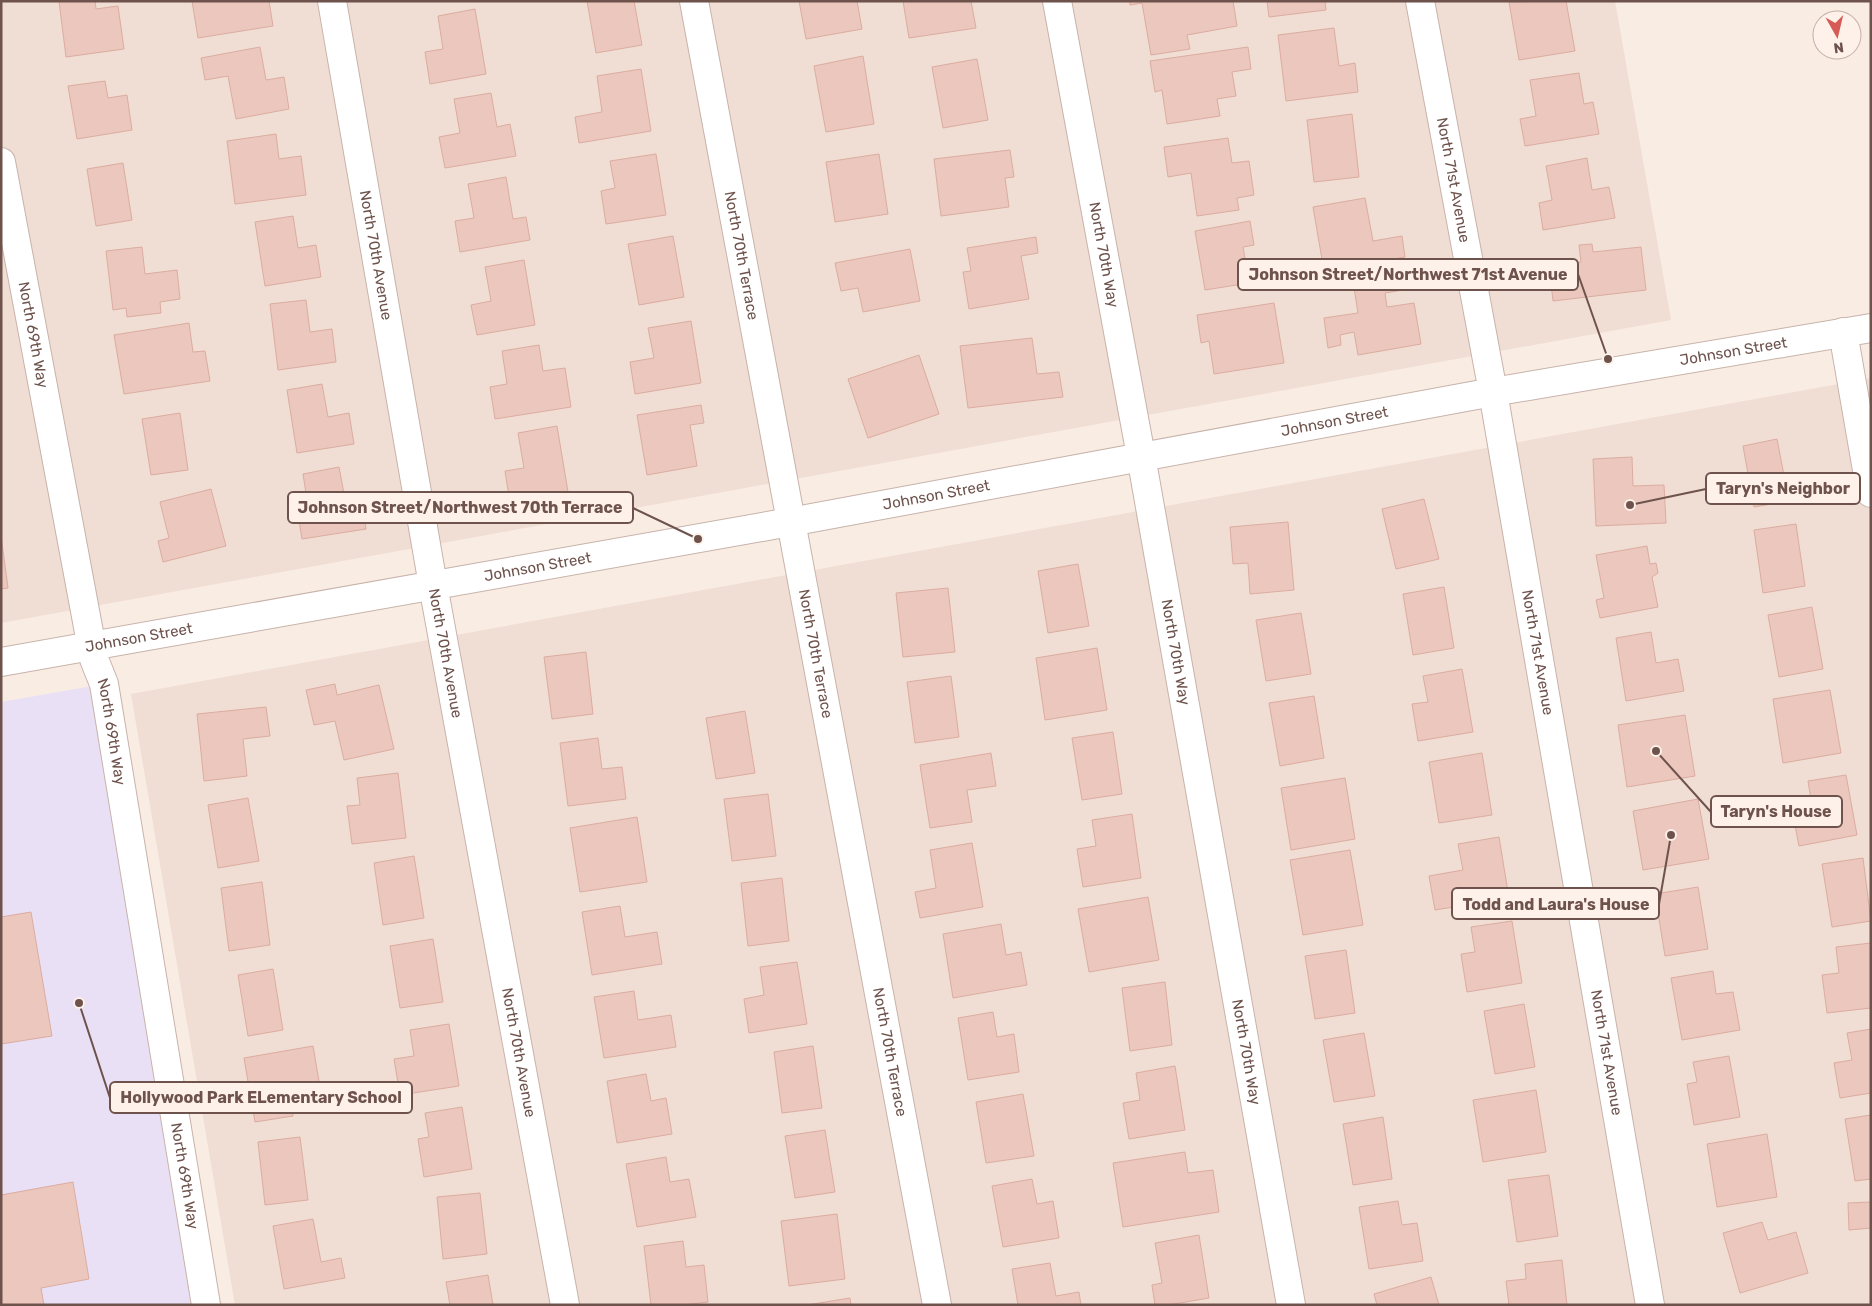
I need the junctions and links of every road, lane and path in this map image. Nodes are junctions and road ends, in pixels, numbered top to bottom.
1 (332, 1) edge
2 (694, 1) edge
3 (1057, 1) edge
4 (1420, 1) edge
5 (1, 162) edge
6 (1871, 328) edge
7 (1843, 332) junction
8 (1493, 392) junction
9 (1141, 456) junction
10 (1871, 493) edge
11 (790, 522) junction
12 (433, 585) junction
13 (92, 646) junction
14 (1, 662) edge
15 (206, 1305) edge
16 (565, 1305) edge
17 (936, 1305) edge
18 (1291, 1305) edge
19 (1650, 1305) edge

1 - 12 street, North 70th Avenue
2 - 11 street, North 70th Terrace
3 - 9 street, North 70th Way
4 - 8 street, North 71st Avenue
5 - 13 street, North 69th Way
6 - 7 street, Johnson Street
7 - 8 street, Johnson Street
7 - 10 street
8 - 9 street, Johnson Street
8 - 19 street, North 71st Avenue
9 - 11 street, Johnson Street
9 - 18 street, North 70th Way
11 - 12 street, Johnson Street
11 - 17 street, North 70th Terrace
12 - 13 street, Johnson Street
12 - 16 street, North 70th Avenue
13 - 14 street, Johnson Street
13 - 15 street, North 69th Way

